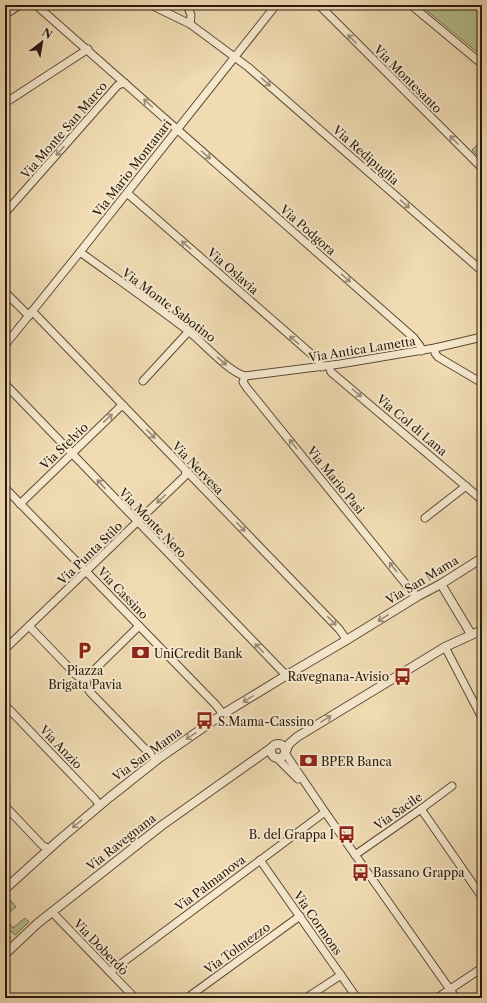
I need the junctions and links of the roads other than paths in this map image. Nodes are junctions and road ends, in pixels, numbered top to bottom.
1 (19, 5) edge
2 (36, 5) edge
3 (151, 5) edge
4 (187, 5) edge
5 (276, 5) edge
6 (319, 5) edge
7 (411, 5) edge
8 (5, 14) edge
9 (190, 24) junction
10 (88, 49) junction
11 (235, 58) junction
12 (482, 64) edge
13 (125, 82) junction
14 (5, 104) edge
15 (177, 130) junction
16 (482, 168) edge
17 (127, 193) junction
18 (5, 213) edge
19 (80, 252) junction
20 (482, 271) edge
21 (5, 292) edge
22 (31, 313) junction
23 (189, 331) junction
24 (482, 337) edge
25 (5, 345) edge
26 (434, 348) junction
27 (420, 351) junction
28 (326, 367) junction
29 (244, 376) junction
30 (143, 381) dead end
31 (482, 383) edge
32 (5, 384) edge
33 (124, 406) junction
34 (72, 453) junction
35 (186, 471) junction
36 (466, 486) junction
37 (5, 488) edge
38 (482, 500) edge
39 (20, 504) junction
40 (425, 518) dead end
41 (137, 522) junction
42 (482, 558) edge
43 (87, 572) junction
44 (441, 584) junction
45 (418, 596) junction
46 (29, 626) junction
47 (139, 626) junction
48 (482, 630) edge
49 (471, 634) junction
50 (345, 641) junction
51 (445, 647) junction
52 (5, 649) edge
53 (287, 674) junction
54 (86, 678) junction
55 (5, 705) edge
56 (223, 714) junction
57 (482, 718) edge
58 (272, 748) junction
59 (285, 752) junction
60 (259, 757) junction
61 (275, 757) junction
62 (158, 759) junction
63 (452, 786) dead end
64 (307, 787) junction
65 (5, 806) edge
66 (98, 807) junction
67 (421, 809) junction
68 (325, 812) junction
69 (49, 848) junction
70 (355, 855) junction
71 (260, 860) junction
72 (5, 889) edge
73 (482, 897) edge
74 (52, 912) junction
75 (300, 916) junction
76 (7, 951) edge
77 (482, 968) edge
78 (110, 972) junction
79 (341, 975) junction
80 (450, 990) junction
81 (135, 998) edge
82 (187, 998) edge
83 (306, 998) edge
84 (357, 998) edge
85 (437, 998) edge
86 (456, 998) edge

1 - 8 street
2 - 10 street, Via Podgora
3 - 9 street, Via Redipuglia
4 - 9 street
5 - 11 street, Via Mario Montanari
16 -> 6 street, Via Montesanto
7 - 12 street
9 - 11 street, Via Redipuglia
10 - 13 street, Via Podgora
10 - 14 street
11 - 15 street, Via Mario Montanari
11 -> 20 street, Via Redipuglia
15 -> 13 street, Via Podgora
13 -> 18 street, Via Monte San Marco
15 - 17 street, Via Mario Montanari
15 -> 27 street, Via Podgora
17 - 19 street, Via Mario Montanari
28 -> 17 street, Via Oslavia
19 - 22 street, Via Mario Montanari
19 - 23 street, Via Monte Sabotino
21 - 22 street, Via Nervesa
22 - 25 street, Via Mario Montanari
22 - 33 street, Via Nervesa
23 -> 29 street, Via Monte Sabotino
23 - 30 street
24 - 26 street, Via Antica Lametta
26 - 27 street, Via Antica Lametta
26 - 31 street
27 - 28 street, Via Antica Lametta
28 - 29 street, Via Antica Lametta
28 -> 36 street, Via Col di Lana
45 -> 29 street, Via Mario Pasi
32 - 34 street, Via Monte Nero
34 -> 33 street, Via Stelvio
33 -> 35 street, Via Nervesa
34 - 39 street, Via Stelvio
41 -> 34 street, Via Monte Nero
35 -> 41 street, Via Punta Stilo
35 -> 50 street, Via Nervesa
36 - 38 street, Via Col di Lana
36 - 40 street
37 - 39 street, Via Cassino
39 - 43 street, Via Cassino
41 - 43 street, Via Punta Stilo
53 -> 41 street, Via Monte Nero
42 - 44 street, Via San Mama
43 - 46 street, Via Punta Stilo
43 - 47 street, Via Cassino
44 - 45 street, Via San Mama
44 - 49 street
45 -> 50 street, Via San Mama
46 - 52 street, Via Punta Stilo
46 - 54 street
47 - 54 street
47 - 56 street, Via Cassino
48 - 49 street
49 - 51 street
50 - 53 street, Via San Mama
51 - 57 street
59 -> 51 street
53 -> 56 street, Via San Mama
54 - 62 street
55 - 66 street, Via Anzio
56 -> 62 street, Via San Mama
58 - 59 street
58 - 60 street, Via Ravegnana
58 - 61 street
59 - 61 street
59 - 64 street
60 - 61 street
60 - 74 street, Via Ravegnana
61 - 64 street
62 - 66 street, Via San Mama
63 - 67 street, Via Sacile
64 - 68 street
65 - 69 street
66 -> 69 street, Via San Mama
67 - 70 street, Via Sacile
67 - 73 street
68 - 70 street
68 - 71 street, Via Palmanova
69 - 72 street, Via San Mama
70 - 80 street
71 - 75 street, Via Cormons
71 - 78 street, Via Palmanova
74 - 76 street, Via Ravegnana
74 - 78 street, Via Doberdò
75 - 79 street, Via Cormons
75 - 82 street, Via Tolmezzo
77 - 80 street
78 - 81 street, Via Doberdò
79 - 83 street
79 - 84 street, Via Cormons
80 - 85 street
80 - 86 street

